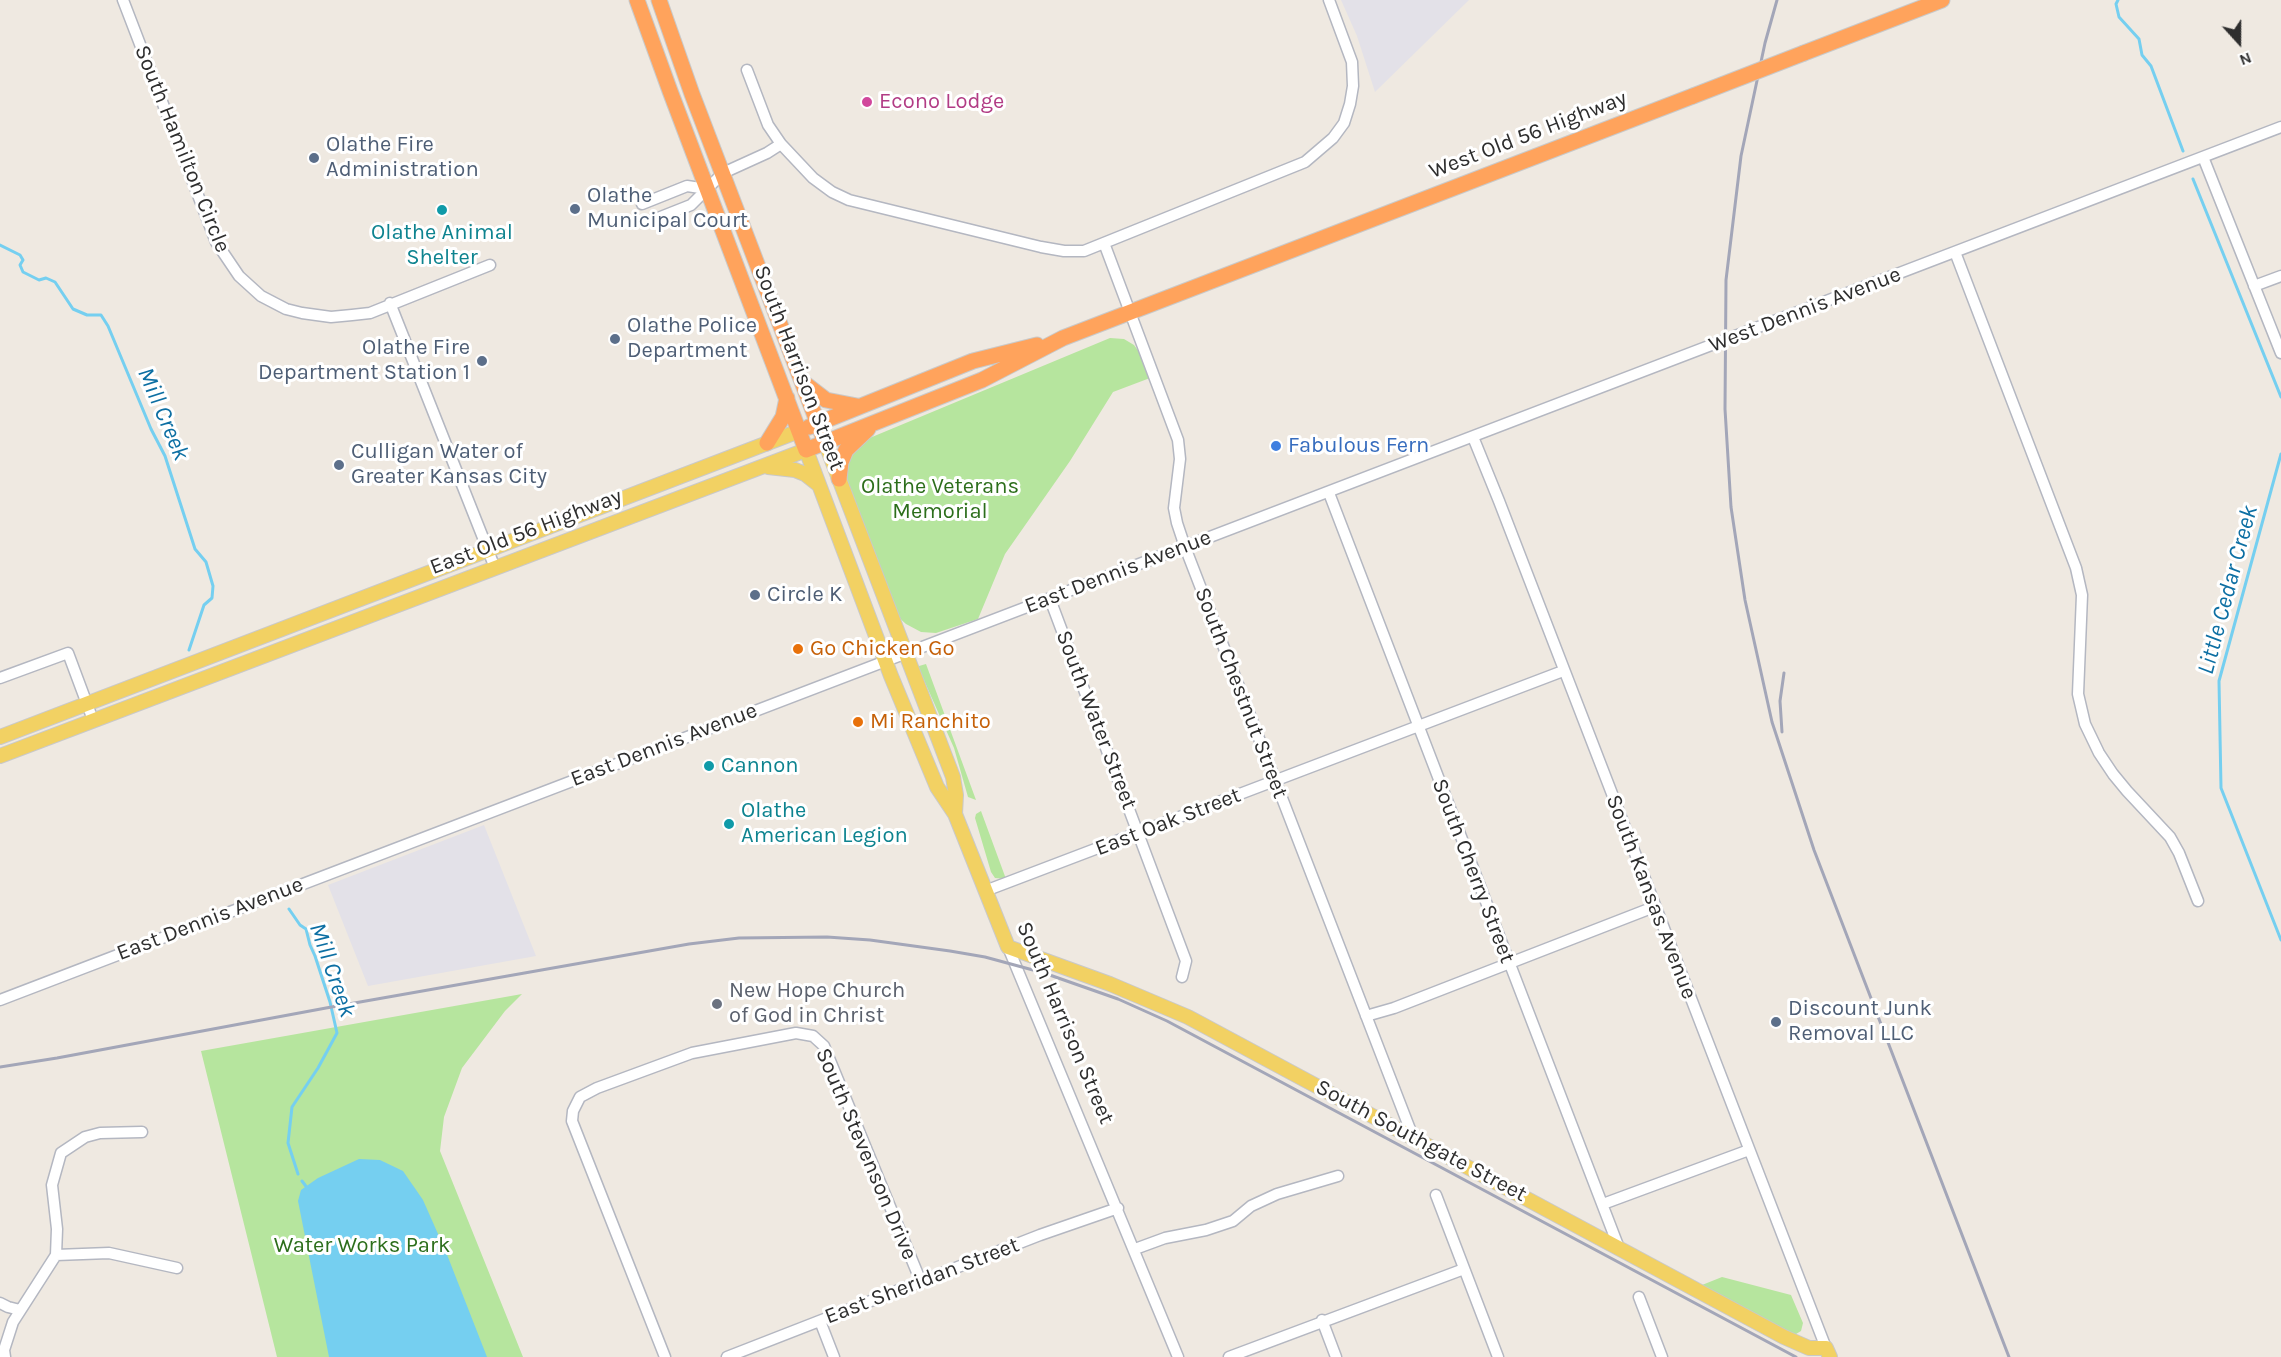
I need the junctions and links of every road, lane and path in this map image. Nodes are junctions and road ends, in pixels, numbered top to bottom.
1 (123, 0) edge
2 (637, 0) edge
3 (659, 0) edge
4 (1329, 0) edge
5 (1942, 0) edge
6 (747, 70) dead end
7 (2281, 127) edge
8 (781, 144) junction
9 (2203, 157) junction
10 (723, 173) junction
11 (707, 189) junction
12 (642, 204) dead end
13 (648, 222) dead end
14 (1104, 243) junction
15 (1955, 252) junction
16 (490, 265) dead end
17 (2281, 276) edge
18 (2254, 286) junction
19 (390, 303) junction
20 (1131, 312) junction
21 (1063, 338) junction
22 (2281, 353) edge
23 (802, 382) junction
24 (787, 398) junction
25 (860, 406) junction
26 (818, 423) junction
27 (875, 423) junction
28 (799, 431) junction
29 (1473, 437) junction
30 (825, 442) junction
31 (767, 443) junction
32 (806, 450) junction
33 (760, 467) junction
34 (839, 478) junction
35 (820, 486) junction
36 (1329, 493) junction
37 (1185, 547) junction
38 (488, 550) junction
39 (495, 568) junction
40 (1050, 599) junction
41 (904, 653) junction
42 (885, 661) junction
43 (1563, 671) junction
44 (0, 678) edge
45 (86, 703) junction
46 (93, 720) junction
47 (1417, 726) junction
48 (0, 736) edge
49 (0, 756) edge
50 (1275, 781) junction
51 (955, 814) junction
52 (1139, 833) junction
53 (985, 891) junction
54 (2198, 901) dead end
55 (1654, 907) junction
56 (1008, 947) junction
57 (1509, 963) junction
58 (1182, 977) dead end
59 (0, 1000) edge
60 (1366, 1016) junction
61 (142, 1132) dead end
62 (1413, 1137) junction
63 (1749, 1150) junction
64 (1338, 1176) dead end
65 (1436, 1195) dead end
66 (1603, 1204) junction
67 (1118, 1208) junction
68 (1619, 1248) junction
69 (1135, 1250) junction
70 (56, 1255) junction
71 (177, 1268) dead end
72 (1464, 1269) junction
73 (921, 1282) junction
74 (1639, 1297) dead end
75 (0, 1303) edge
76 (20, 1310) junction
77 (1322, 1320) junction
78 (820, 1321) junction
79 (1828, 1353) edge
80 (5, 1357) edge
81 (664, 1357) edge
82 (727, 1357) edge
83 (834, 1357) edge
84 (1178, 1357) edge
85 (1229, 1357) edge
86 (1336, 1357) edge
87 (1498, 1357) edge
88 (1662, 1357) edge

1 - 19 street, South Hamilton Circle
2 - 11 highway, South Harrison Street
3 - 10 highway, South Harrison Street
4 - 14 street
5 - 20 highway, West Old 56 Highway, bridge
6 - 8 street
7 - 9 street, West Dennis Avenue
8 - 10 street
8 - 14 street
9 - 15 street, West Dennis Avenue
9 - 18 street
10 - 11 street
10 - 23 highway, South Harrison Street
11 - 12 street
11 - 13 street
11 - 24 highway, South Harrison Street
14 - 20 street, South Chestnut Street
15 - 29 street, West Dennis Avenue
15 - 54 street
16 - 19 street, South Hamilton Circle
17 - 18 street
18 - 22 street
19 - 38 street
20 - 21 highway, East Old 56 Highway
20 - 37 street, South Chestnut Street
21 - 25 highway, East Old 56 Highway
21 - 27 highway, East Old 56 Highway
23 - 25 highway
23 - 26 highway, South Harrison Street
24 - 28 highway, South Harrison Street
24 - 31 highway
25 - 26 highway, East Old 56 Highway
26 - 28 highway, East Old 56 Highway
26 - 30 highway, South Harrison Street
27 - 30 highway, East Old 56 Highway
27 - 34 highway
28 - 31 main road, East Old 56 Highway
28 - 32 highway, South Harrison Street
29 - 36 street, West Dennis Avenue
29 - 43 street, South Kansas Avenue
30 - 32 highway, East Old 56 Highway
30 - 34 main road, South Harrison Street
31 - 38 main road, East Old 56 Highway
32 - 33 main road, East Old 56 Highway
32 - 35 main road, South Harrison Street
33 - 35 main road
33 - 39 main road, East Old 56 Highway
34 - 41 main road, South Harrison Street
35 - 42 main road, South Harrison Street
36 - 37 street, East Dennis Avenue
36 - 47 street, South Cherry Street
37 - 40 street, East Dennis Avenue
37 - 50 street, South Chestnut Street
38 - 39 street
38 - 45 main road, East Old 56 Highway
39 - 46 main road, East Old 56 Highway
40 - 41 street, East Dennis Avenue
40 - 52 street, South Water Street
41 - 42 street, East Dennis Avenue
41 - 51 main road, South Harrison Street
42 - 51 main road, South Harrison Street
42 - 59 street, East Dennis Avenue
43 - 47 street, East Oak Street
43 - 55 street, South Kansas Avenue
44 - 45 street
45 - 46 street
45 - 48 main road, East Old 56 Highway
46 - 49 main road, East Old 56 Highway
47 - 50 street, East Oak Street
47 - 57 street, South Cherry Street
50 - 52 street, East Oak Street
50 - 60 street, South Chestnut Street
51 - 53 main road, South Harrison Street
52 - 53 street, East Oak Street
52 - 58 street, South Water Street
53 - 56 main road, South Harrison Street
55 - 57 street
55 - 63 street, South Kansas Avenue
56 - 62 main road, South Southgate Street
56 - 67 street, South Harrison Street
57 - 60 street
57 - 66 street, South Cherry Street
60 - 62 street, South Chestnut Street
61 - 70 street
62 - 68 main road, South Southgate Street
63 - 66 street
63 - 79 street, South Kansas Avenue
64 - 69 street
65 - 72 street
66 - 68 street, South Cherry Street
67 - 69 street, South Harrison Street
67 - 73 street, East Sheridan Street
68 - 79 main road, South Southgate Street
69 - 84 street, South Harrison Street
70 - 71 street
70 - 76 street
72 - 77 street
72 - 87 street
73 - 78 street, East Sheridan Street
73 - 81 street, South Stevenson Drive
74 - 88 street
75 - 76 street
76 - 80 street
77 - 85 street
77 - 86 street
78 - 82 street, East Sheridan Street
78 - 83 street

